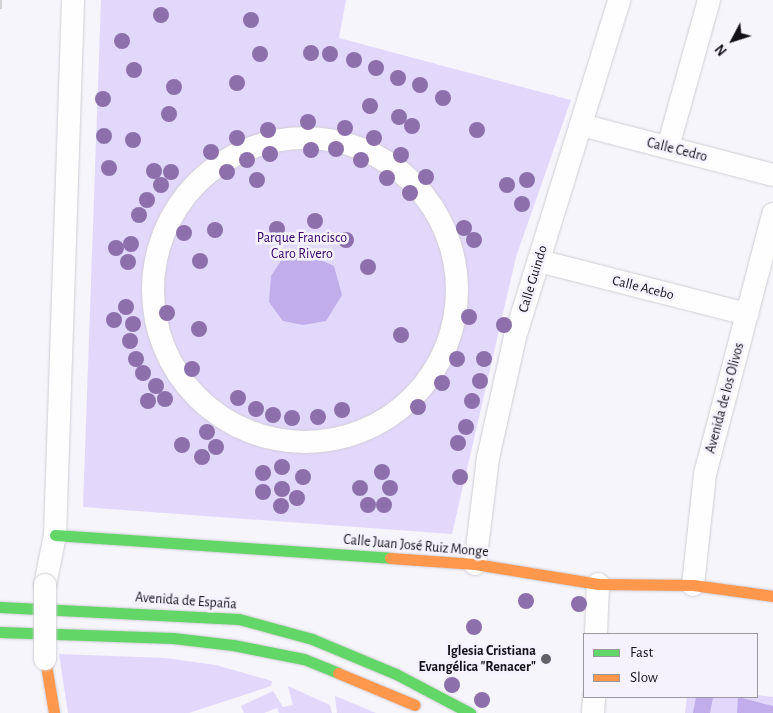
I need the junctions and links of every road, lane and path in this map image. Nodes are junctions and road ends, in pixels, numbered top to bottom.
1 (73, 0) edge
2 (619, 0) edge
3 (709, 0) edge
4 (581, 125) junction
5 (668, 147) junction
6 (773, 175) edge
7 (773, 217) edge
8 (539, 261) junction
9 (456, 278) joint
10 (747, 314) junction
11 (55, 535) junction
12 (474, 564) junction
13 (598, 584) junction
14 (693, 584) junction
15 (773, 596) edge
16 (0, 607) edge
17 (0, 632) edge
18 (596, 633) edge
19 (45, 659) joint
20 (594, 698) edge
21 (54, 713) edge
22 (429, 713) edge
23 (470, 713) edge
24 (593, 713) edge

1 - 11 street
2 - 4 street, Calle Guindo
3 - 5 street
4 - 5 street, Calle Cedro
4 - 8 street, Calle Guindo
5 - 6 street, Calle Cedro
7 - 10 street, Avenida de los Olivos
8 - 10 street, Calle Acebo
8 - 12 street, Calle Guindo
9 - 9 street
10 - 14 street, Avenida de los Olivos
11 - 12 main road, Calle Juan José Ruiz Monge
11 - 19 street, bridge
12 - 13 main road, Calle Juan José Ruiz Monge
13 - 14 main road, Calle Juan José Ruiz Monge
13 - 18 street
14 - 15 main road, Calle Juan José Ruiz Monge
16 - 23 main road, Avenida de España
17 - 22 main road
19 - 21 main road
20 - 24 street

